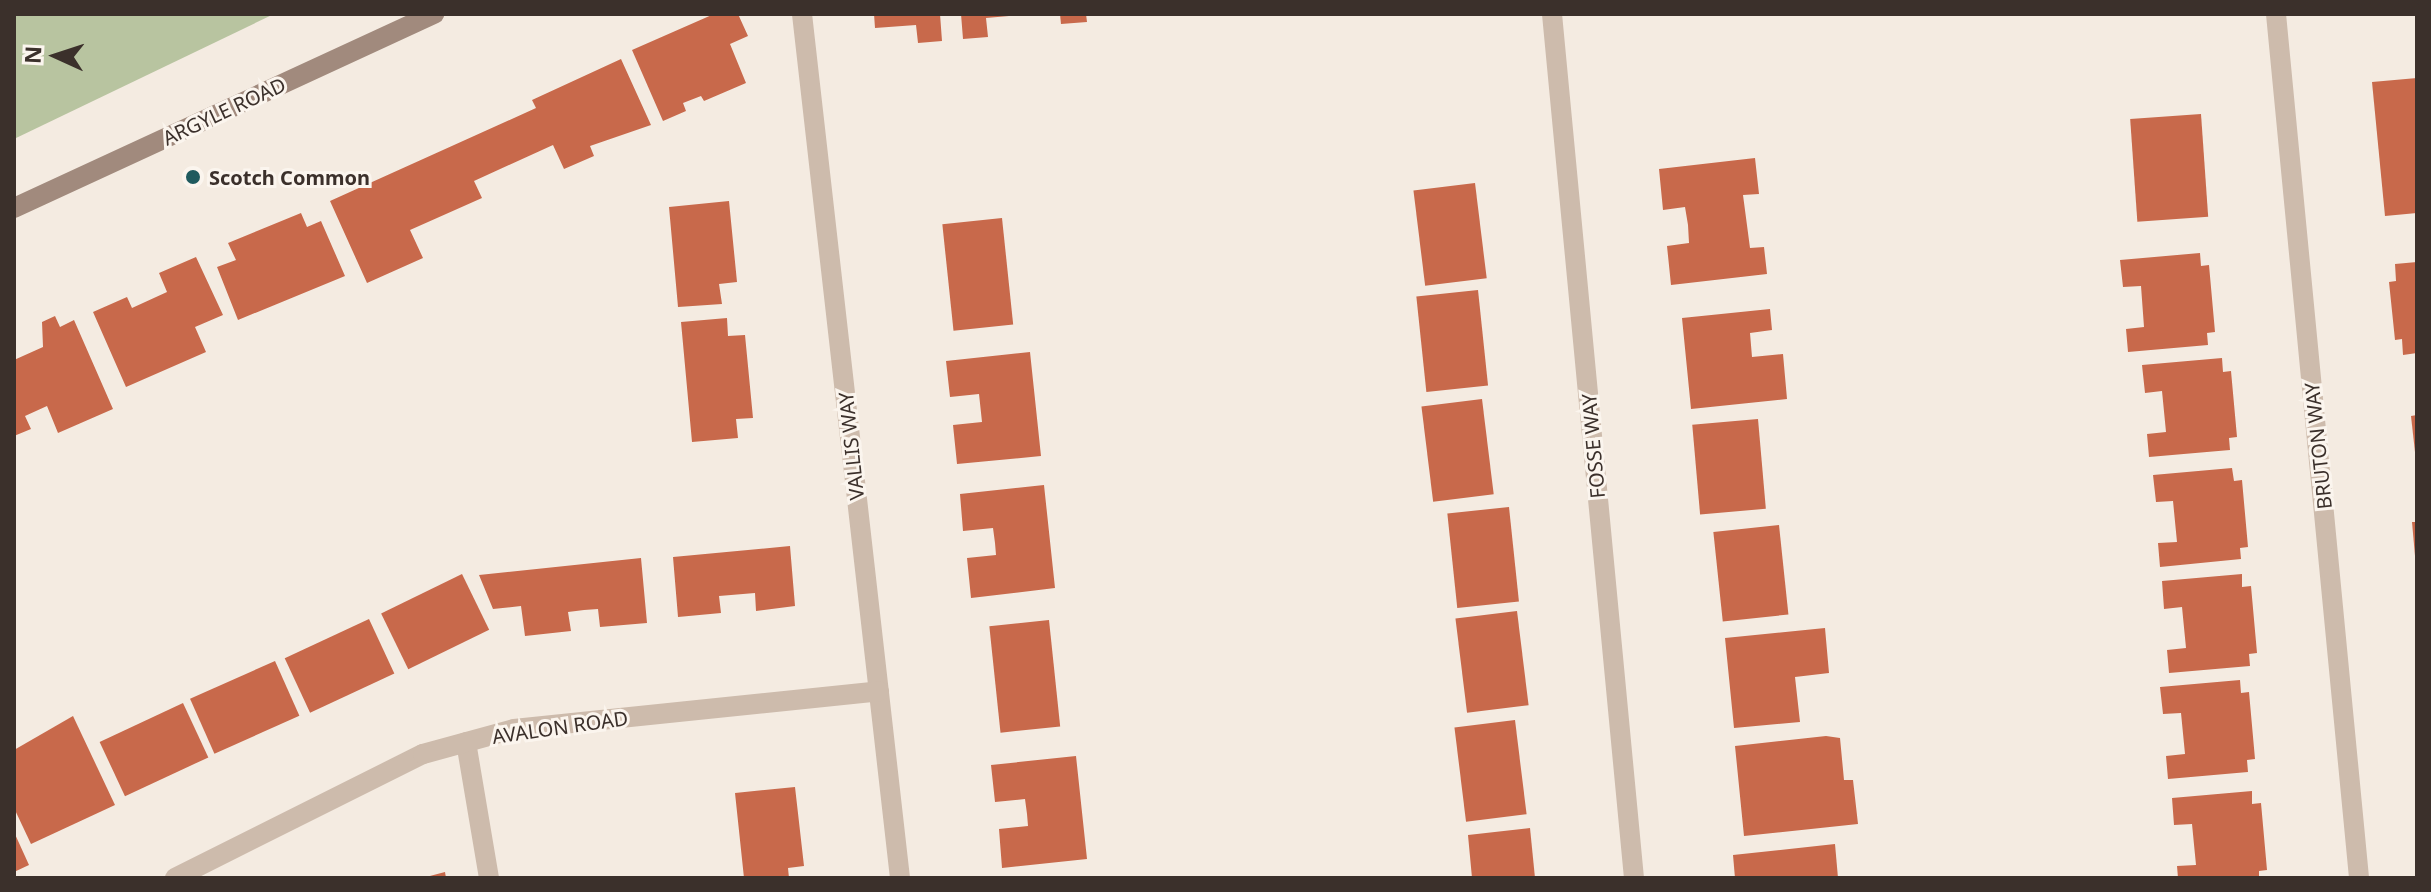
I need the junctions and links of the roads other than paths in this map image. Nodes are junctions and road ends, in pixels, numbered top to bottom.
1 (434, 14) edge
2 (802, 14) edge
3 (1552, 14) edge
4 (2276, 14) edge
5 (14, 208) edge
6 (879, 691) junction
7 (466, 742) junction
8 (175, 878) edge
9 (489, 878) edge
10 (900, 878) edge
11 (1634, 878) edge
12 (2359, 878) edge

1 - 5 main road, ARGYLE ROAD
2 - 6 street, VALLIS WAY
3 - 11 street, FOSSE WAY
4 - 12 street, BRUTON WAY
6 - 7 street, AVALON ROAD
6 - 10 street, VALLIS WAY
7 - 8 street, AVALON ROAD
7 - 9 street

